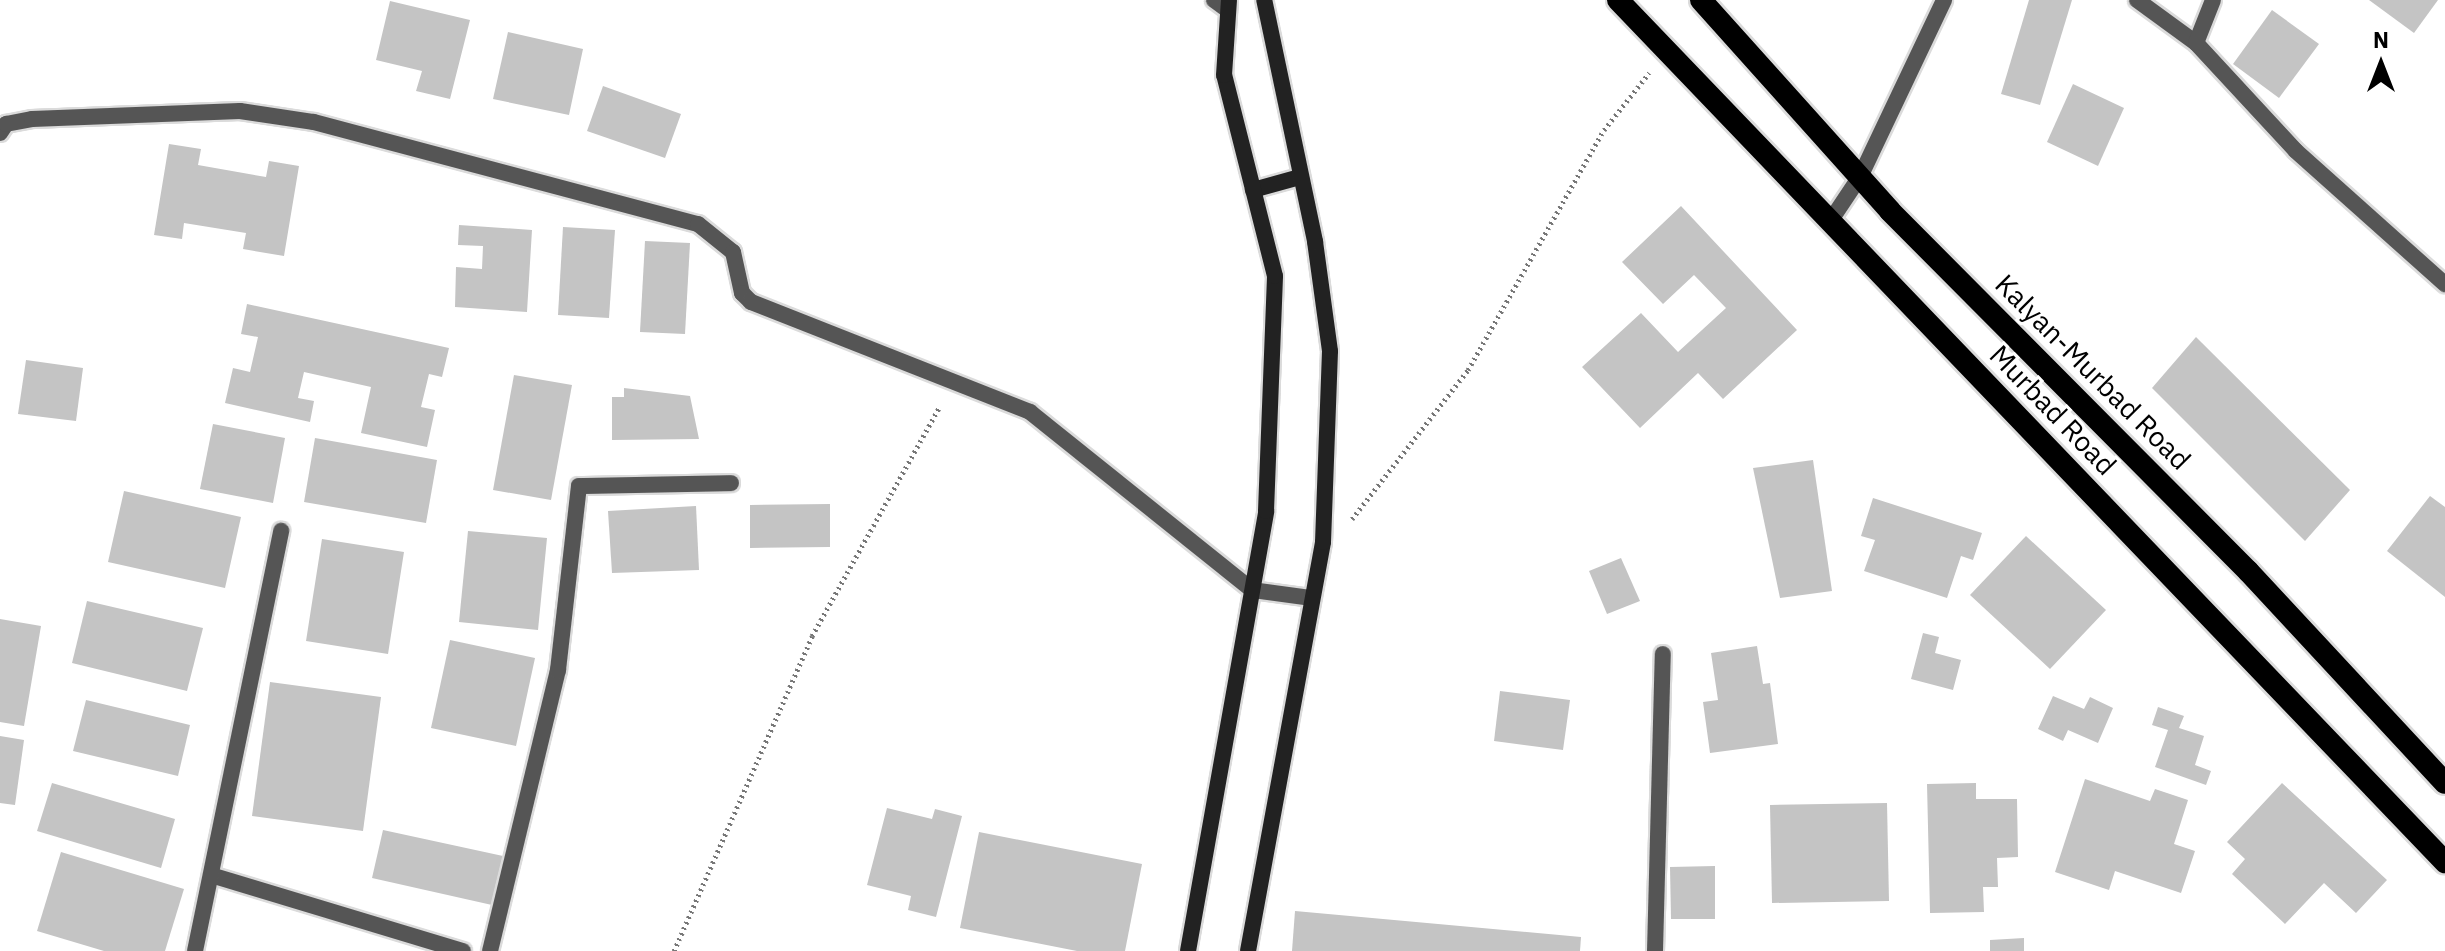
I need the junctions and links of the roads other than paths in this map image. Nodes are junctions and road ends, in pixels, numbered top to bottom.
1 (1264, 0) edge
2 (1618, 0) edge
3 (1701, 0) edge
4 (1944, 0) edge
5 (2137, 0) edge
6 (2213, 0) edge
7 (1222, 3) edge
8 (2196, 43) junction
9 (0, 133) edge
10 (1861, 175) junction
11 (1300, 177) junction
12 (1253, 190) junction
13 (1829, 223) junction
14 (2445, 284) edge
15 (731, 483) dead end
16 (281, 531) dead end
17 (1252, 590) junction
18 (1311, 598) junction
19 (1663, 654) dead end
20 (2445, 783) edge
21 (2445, 862) edge
22 (214, 876) junction
23 (195, 951) edge
24 (463, 951) edge
25 (490, 951) edge
26 (1188, 951) edge
27 (1248, 951) edge
28 (1655, 951) edge

1 - 11 main road
2 - 13 highway, Murbad Road
3 - 10 highway, Kalyan-Murbad Road
4 - 10 street
5 - 8 street
6 - 8 street
7 - 12 main road
8 - 14 street
9 - 17 street
10 - 13 street
10 - 20 highway, Kalyan-Murbad Road
11 - 12 main road
11 - 18 main road
12 - 17 main road
13 - 21 highway, Murbad Road
15 - 25 street
16 - 22 street
17 - 18 street
17 - 26 main road
18 - 27 main road
19 - 28 street
22 - 23 street
22 - 24 street

